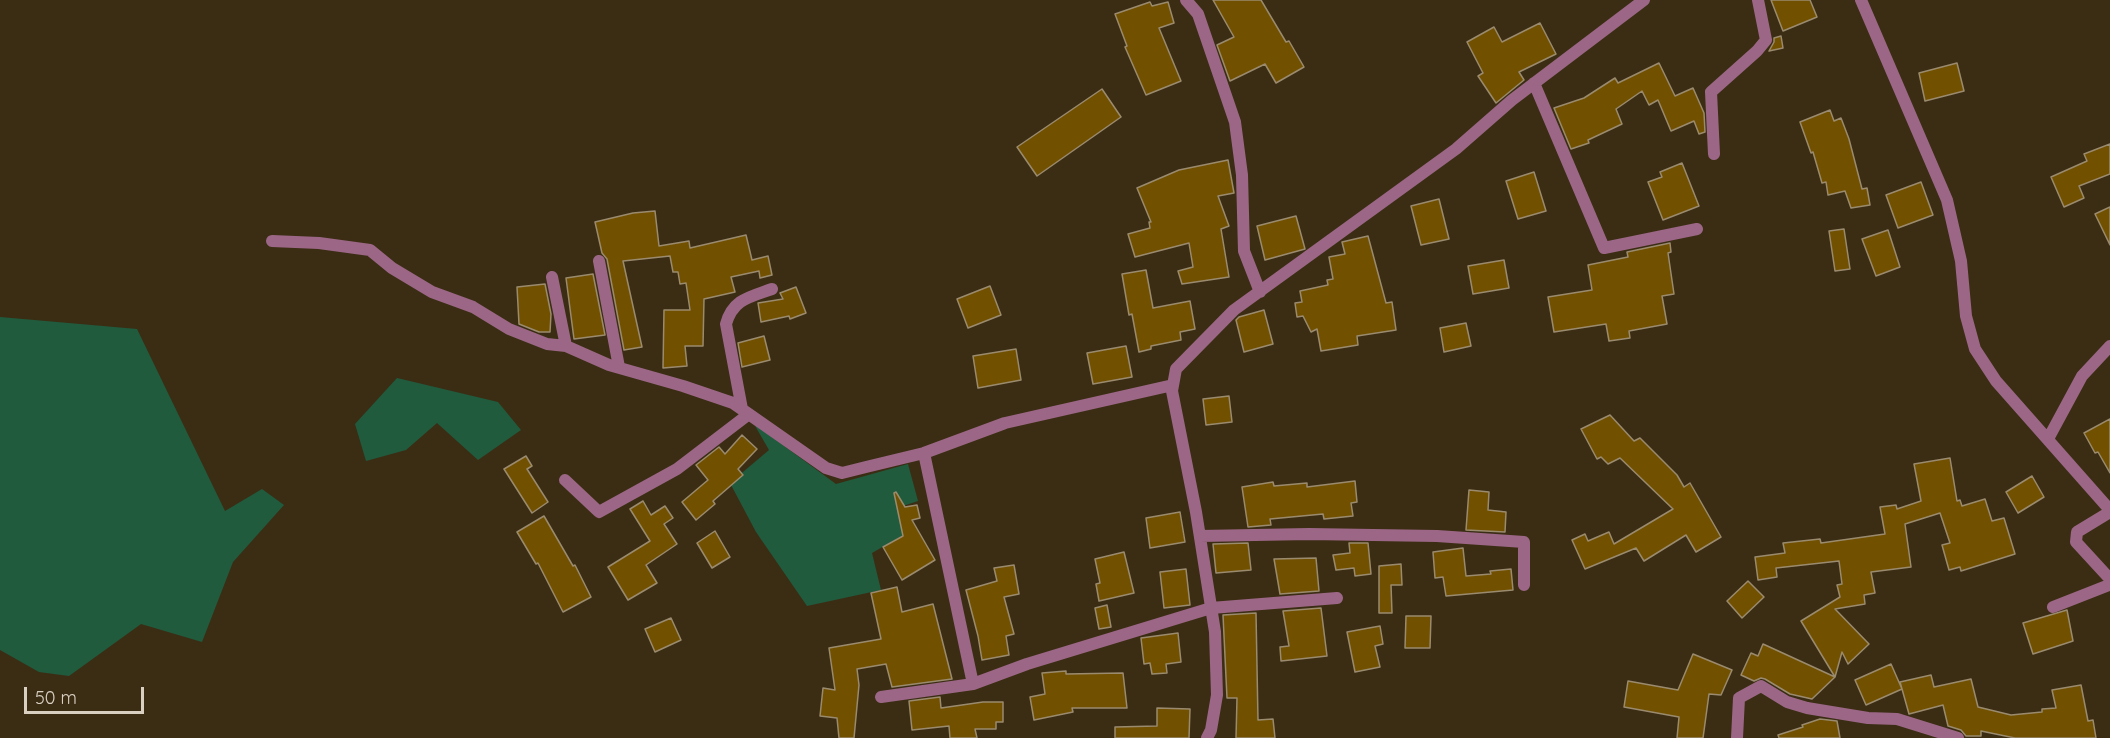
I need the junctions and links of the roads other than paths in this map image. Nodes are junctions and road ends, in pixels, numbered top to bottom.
1 (1186, 0) edge
2 (1644, 0) edge
3 (1758, 0) edge
4 (1861, 0) edge
5 (1534, 83) junction
6 (1714, 154) dead end
7 (1697, 229) dead end
8 (272, 241) dead end
9 (599, 261) dead end
10 (552, 277) dead end
11 (772, 289) dead end
12 (1260, 292) junction
13 (566, 346) junction
14 (2110, 346) edge
15 (619, 367) junction
16 (1173, 386) junction
17 (746, 411) junction
18 (2048, 440) junction
19 (924, 453) junction
20 (565, 480) dead end
21 (2110, 511) edge
22 (1200, 536) junction
23 (2110, 580) edge
24 (1524, 585) dead end
25 (1337, 598) dead end
26 (1211, 608) junction
27 (2053, 608) dead end
28 (973, 684) junction
29 (881, 698) dead end
30 (1207, 738) edge
31 (1737, 738) edge
32 (1958, 738) edge

1 - 12 street
2 - 5 street
3 - 6 street
4 - 18 street
5 - 7 street
5 - 12 street
8 - 13 street
9 - 15 street
10 - 13 street
11 - 17 street
12 - 16 street
13 - 15 street
14 - 18 street
15 - 17 street
16 - 19 street
16 - 22 street
17 - 19 street
17 - 20 street
18 - 21 street
19 - 28 street
21 - 23 street
22 - 24 street
22 - 26 street
23 - 27 street
25 - 26 street
26 - 28 street
26 - 30 street
28 - 29 street
31 - 32 street

